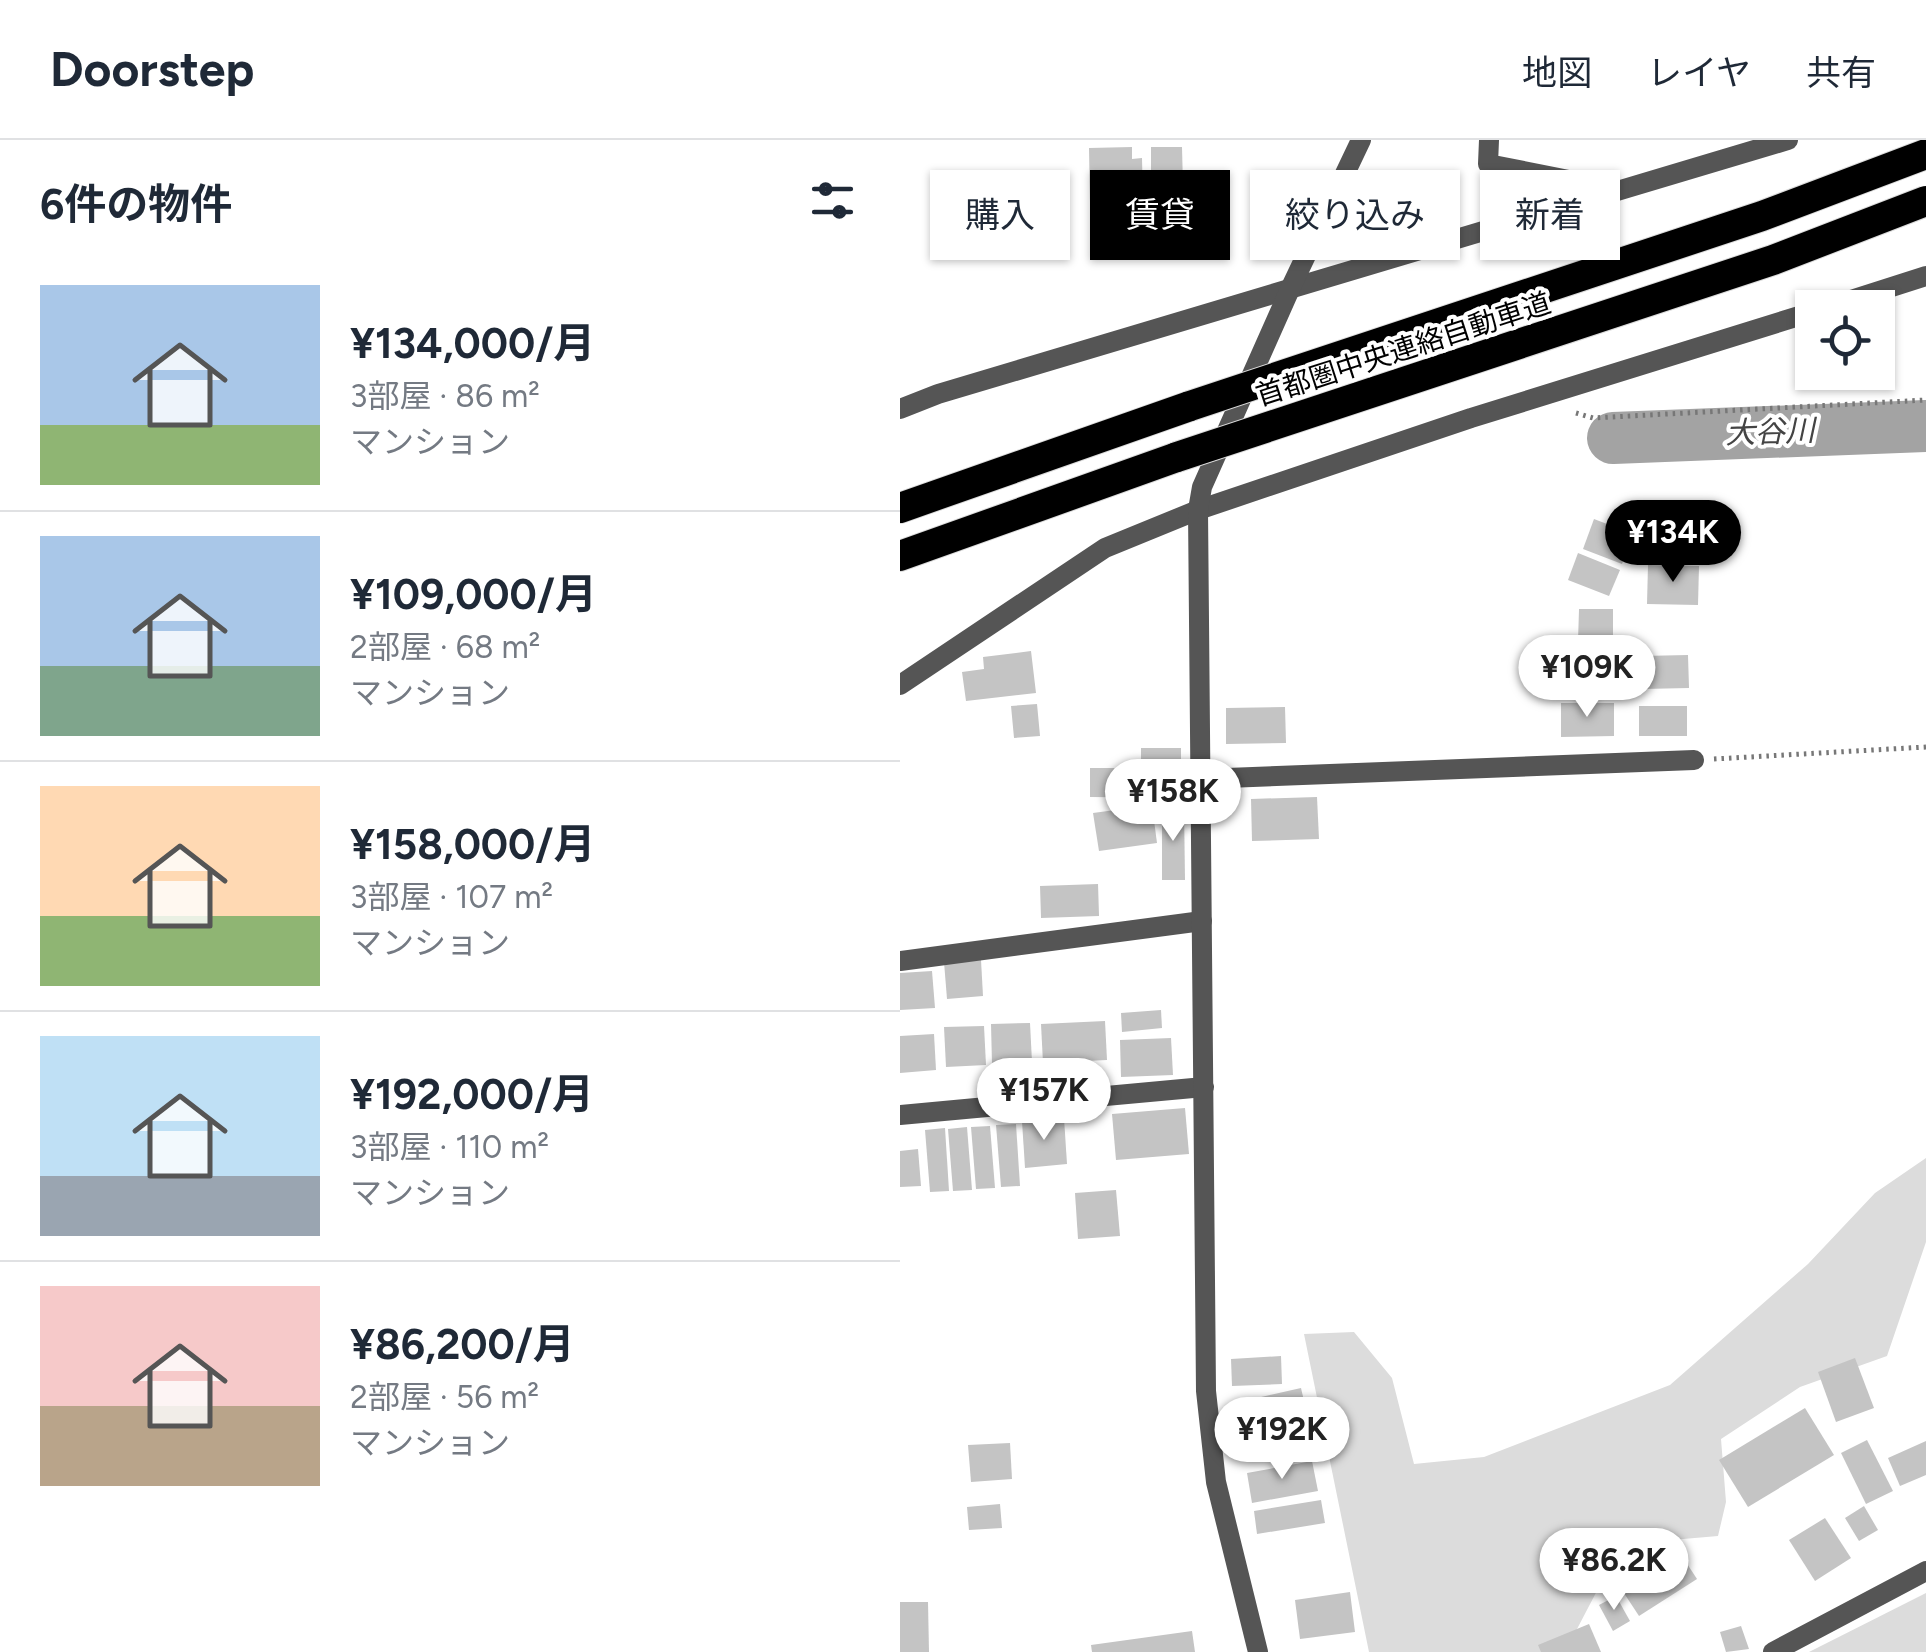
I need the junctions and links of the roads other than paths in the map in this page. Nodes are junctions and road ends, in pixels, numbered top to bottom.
1 (1362, 140) edge
2 (1489, 140) edge
3 (1788, 140) edge
4 (1926, 154) edge
5 (1518, 170) edge
6 (1620, 190) edge
7 (1926, 201) edge
8 (1480, 231) edge
9 (1926, 276) edge
10 (1291, 287) junction
11 (1882, 290) edge
12 (1795, 317) edge
13 (900, 409) edge
14 (900, 508) edge
15 (1198, 510) junction
16 (900, 556) edge
17 (900, 686) edge
18 (1694, 760) road end
19 (1201, 779) junction
20 (1202, 921) junction
21 (900, 962) edge
22 (1204, 1088) junction
23 (900, 1116) edge
24 (1926, 1570) edge
25 (1258, 1652) edge
26 (1773, 1652) edge

1 - 10 street
2 - 5 street
3 - 6 street
4 - 14 highway, 首都圏中央連絡自動車道, bridge
7 - 16 highway, 首都圏中央連絡自動車道, bridge
8 - 10 street
9 - 11 street
10 - 13 street
10 - 15 street
12 - 15 street
15 - 17 street
15 - 19 street
18 - 19 street
19 - 20 street
20 - 21 street
20 - 22 street
22 - 23 street
22 - 25 street
24 - 26 street

